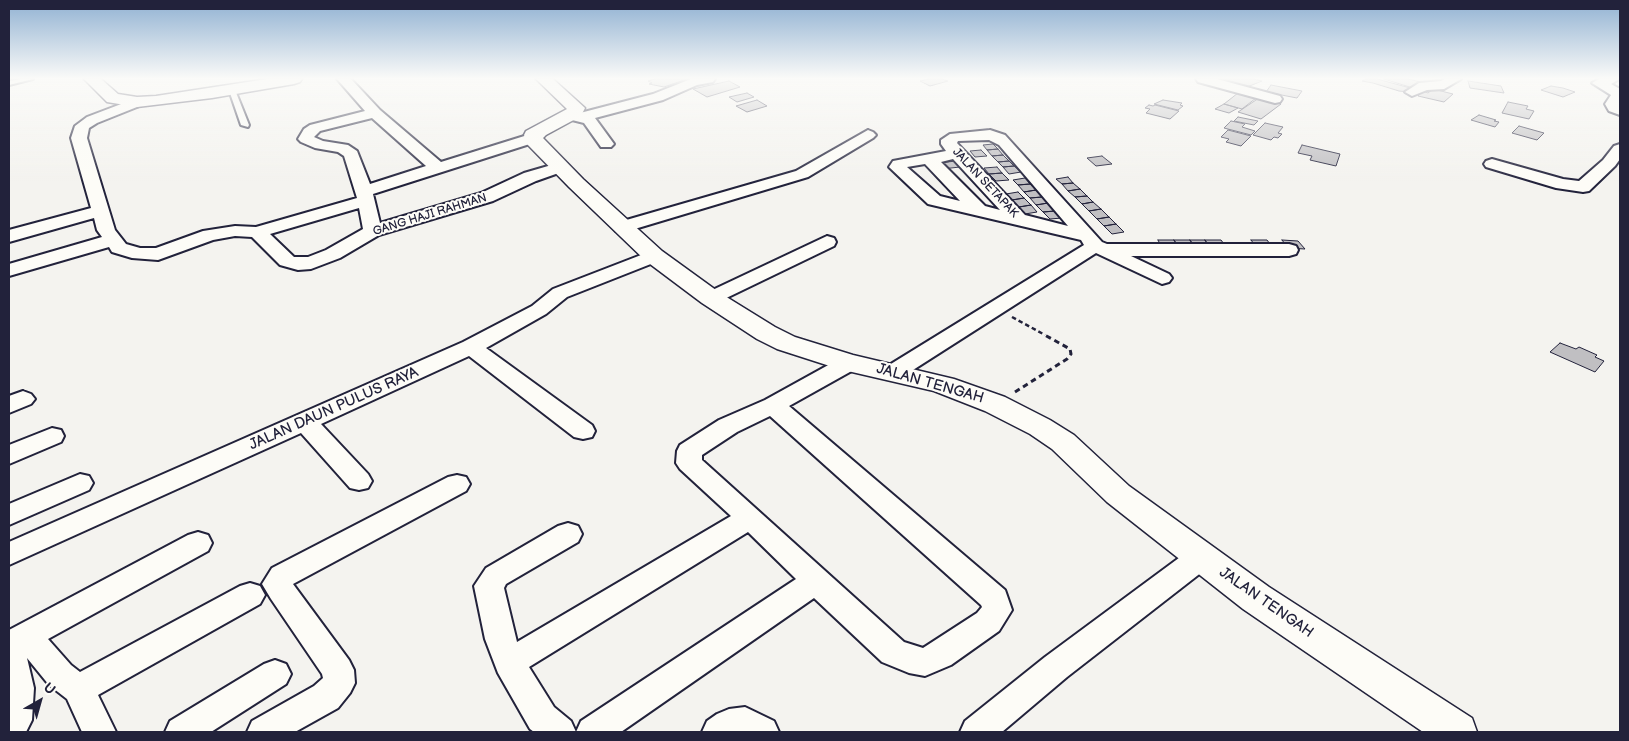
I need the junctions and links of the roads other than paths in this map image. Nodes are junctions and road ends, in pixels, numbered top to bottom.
1 (375, 113) edge
2 (108, 114) edge
3 (241, 114) edge
4 (373, 114) edge
5 (587, 114) edge
6 (577, 116) junction
7 (245, 124) dead end
8 (868, 135) dead end
9 (534, 138) junction
10 (606, 144) dead end
11 (1620, 149) edge
12 (957, 154) junction
13 (929, 159) junction
14 (1492, 164) dead end
15 (560, 167) junction
16 (438, 168) junction
17 (365, 196) junction
18 (978, 210) junction
19 (100, 211) junction
20 (1019, 219) junction
21 (622, 227) junction
22 (373, 231) junction
23 (257, 232) junction
24 (9, 236) edge
25 (113, 240) junction
26 (827, 242) dead end
27 (1095, 244) junction
28 (1290, 250) dead end
29 (654, 256) junction
30 (9, 270) edge
31 (1162, 278) dead end
32 (710, 298) junction
33 (471, 347) junction
34 (848, 363) junction
35 (894, 372) junction
36 (773, 405) junction
37 (304, 422) junction
38 (583, 431) dead end
39 (52, 436) dead end
40 (9, 455) edge
41 (359, 481) dead end
42 (80, 483) dead end
43 (457, 484) dead end
44 (9, 515) edge
45 (750, 518) junction
46 (568, 534) dead end
47 (198, 543) dead end
48 (9, 554) edge
49 (1201, 557) junction
50 (816, 582) junction
51 (250, 595) dead end
52 (14, 643) edge
53 (509, 663) junction
54 (275, 674) dead end
55 (78, 689) junction
56 (13, 691) edge
57 (9, 727) edge
58 (99, 732) edge
59 (182, 732) edge
60 (264, 732) edge
61 (558, 732) edge
62 (593, 732) edge
63 (719, 732) edge
64 (762, 732) edge
65 (977, 732) edge
66 (1457, 732) edge

1 - 16 street
2 - 19 street
3 - 7 lane
4 - 17 street
5 - 6 street
6 - 9 main road
6 - 10 street
8 - 21 street
9 - 15 main road, JALAN TENGAH
9 - 16 street
11 - 14 street
12 - 13 street
12 - 20 street, JALAN SETAPAK
12 - 27 street, JALAN SETAPAK
13 - 18 street
13 - 18 street
15 - 21 main road, JALAN TENGAH
15 - 22 street, GANG HAJI RAHMAN
16 - 17 street
17 - 22 street
17 - 23 street
18 - 20 street
19 - 24 street
19 - 25 street
20 - 27 street, JALAN SETAPAK
21 - 29 main road, JALAN TENGAH
22 - 23 street, GANG HAJI RAHMAN
23 - 25 street
25 - 30 street
26 - 32 street
27 - 28 street, JALAN SETAPAK
27 - 31 street
27 - 35 street
29 - 32 main road, JALAN TENGAH
29 - 33 street, JALAN DAUN PULUS RAYA
32 - 34 main road, JALAN TENGAH
33 - 37 street, JALAN DAUN PULUS RAYA
33 - 38 street
34 - 35 main road, JALAN TENGAH
34 - 36 street
35 - 49 main road, JALAN TENGAH
36 - 45 street
36 - 50 street
37 - 41 street
37 - 48 street, JALAN DAUN PULUS RAYA
39 - 40 street
42 - 44 street
43 - 60 street
45 - 50 street
45 - 53 street
46 - 53 street
47 - 52 street
49 - 65 street
49 - 66 main road, JALAN TENGAH
50 - 62 street
51 - 55 street
52 - 55 street
52 - 56 street
53 - 61 street
54 - 59 street
55 - 58 street
56 - 57 street
63 - 64 street

